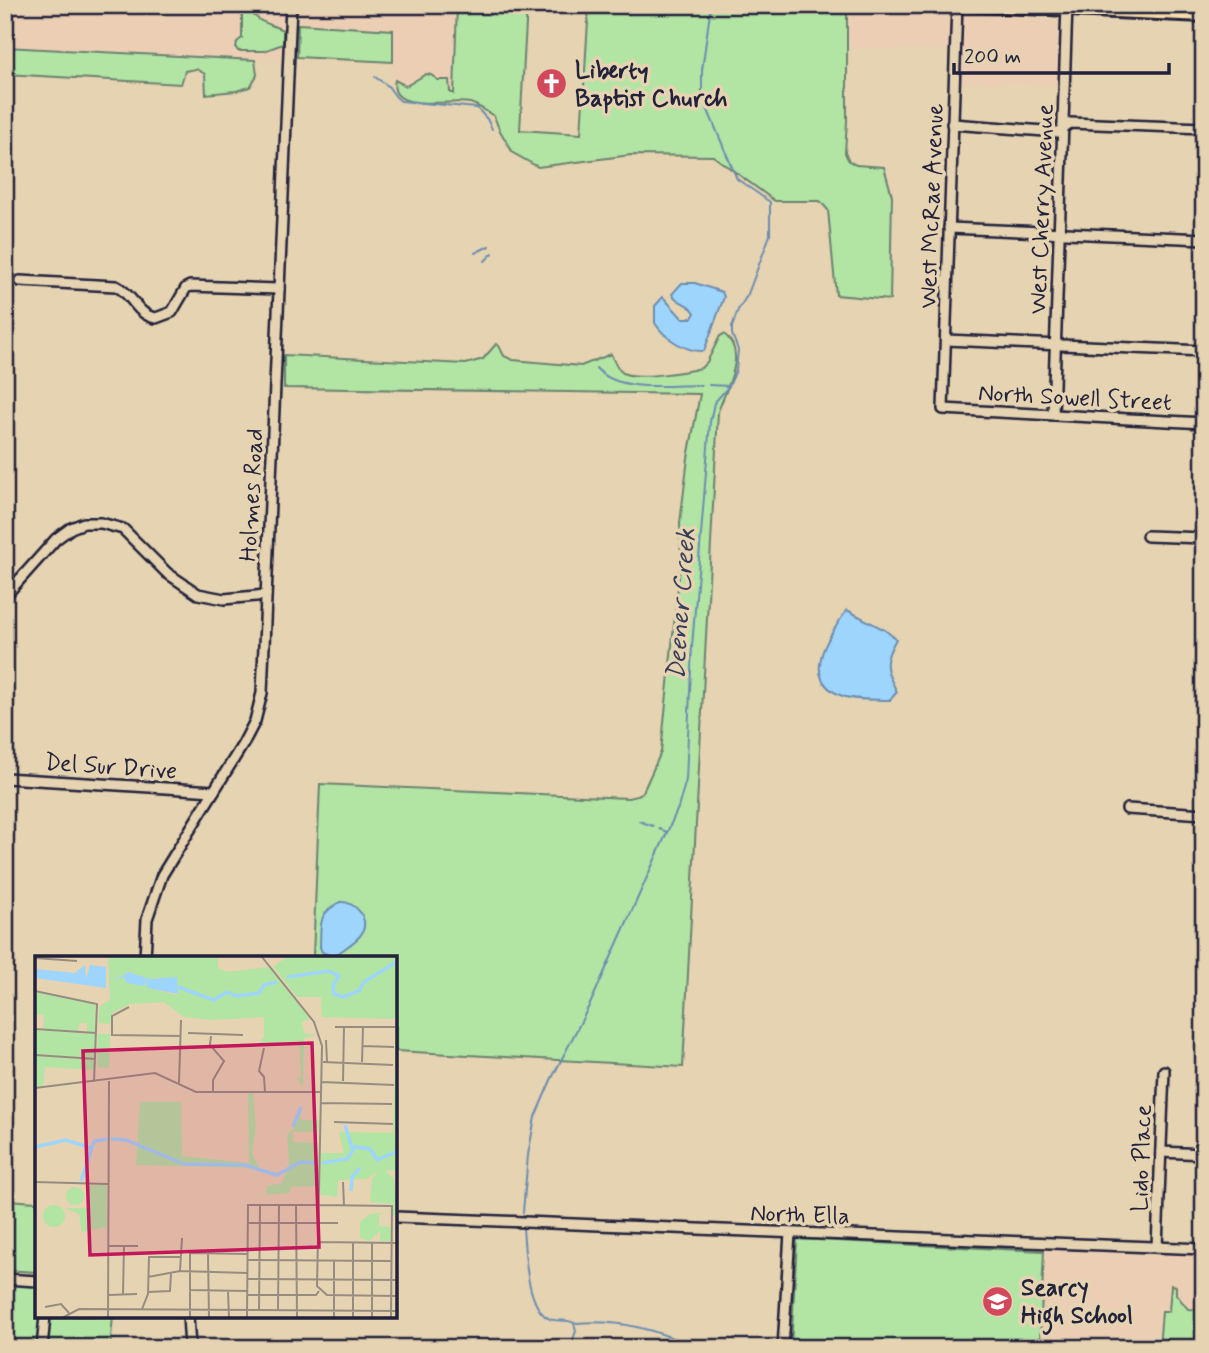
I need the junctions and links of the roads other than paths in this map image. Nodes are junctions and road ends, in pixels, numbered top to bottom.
1 (290, 5) edge
2 (959, 5) edge
3 (1067, 8) edge
4 (1176, 10) edge
5 (1204, 16) edge
6 (953, 124) junction
7 (1063, 128) junction
8 (1204, 128) edge
9 (949, 228) junction
10 (1059, 234) junction
11 (1204, 239) edge
12 (20, 281) dead end
13 (279, 289) junction
14 (946, 340) junction
15 (1056, 344) junction
16 (1204, 351) edge
17 (943, 409) joint
18 (1053, 415) junction
19 (1204, 423) edge
20 (1147, 536) dead end
21 (1204, 538) edge
22 (5, 596) edge
23 (266, 596) junction
24 (5, 778) edge
25 (214, 791) junction
26 (1127, 809) dead end
27 (1204, 814) edge
28 (145, 956) edge
29 (1164, 1071) dead end
30 (1161, 1152) junction
31 (1204, 1154) edge
32 (397, 1217) edge
33 (790, 1233) junction
34 (1157, 1247) junction
35 (1204, 1249) edge
36 (5, 1279) edge
37 (35, 1281) edge
38 (45, 1318) edge
39 (188, 1318) edge
40 (42, 1348) edge
41 (190, 1348) edge
42 (783, 1348) edge

1 - 13 street, Holmes Road
2 - 3 main road
2 - 6 street, West McRae Avenue
3 - 4 main road
3 - 7 street, West Cherry Avenue
4 - 5 main road
6 - 7 street
6 - 9 street, West McRae Avenue
7 - 8 street
7 - 10 street, West Cherry Avenue
9 - 10 street
9 - 14 street, West McRae Avenue
10 - 11 street
10 - 15 street, West Cherry Avenue
12 - 13 street
13 - 23 street, Holmes Road
14 - 15 street
14 - 17 street, West McRae Avenue
15 - 16 street
15 - 18 street, West Cherry Avenue
17 - 18 street, North Sowell Street
18 - 19 street, North Sowell Street
20 - 21 street
22 - 23 street
23 - 25 street, Holmes Road
24 - 25 street, Del Sur Drive
25 - 28 street, Holmes Road
26 - 27 street
29 - 30 street, Lido Place
30 - 31 street
30 - 34 street, Lido Place
32 - 33 street, North Ella
33 - 34 street, North Ella
33 - 42 street
34 - 35 street, North Ella
36 - 37 street
38 - 40 street
39 - 41 street

